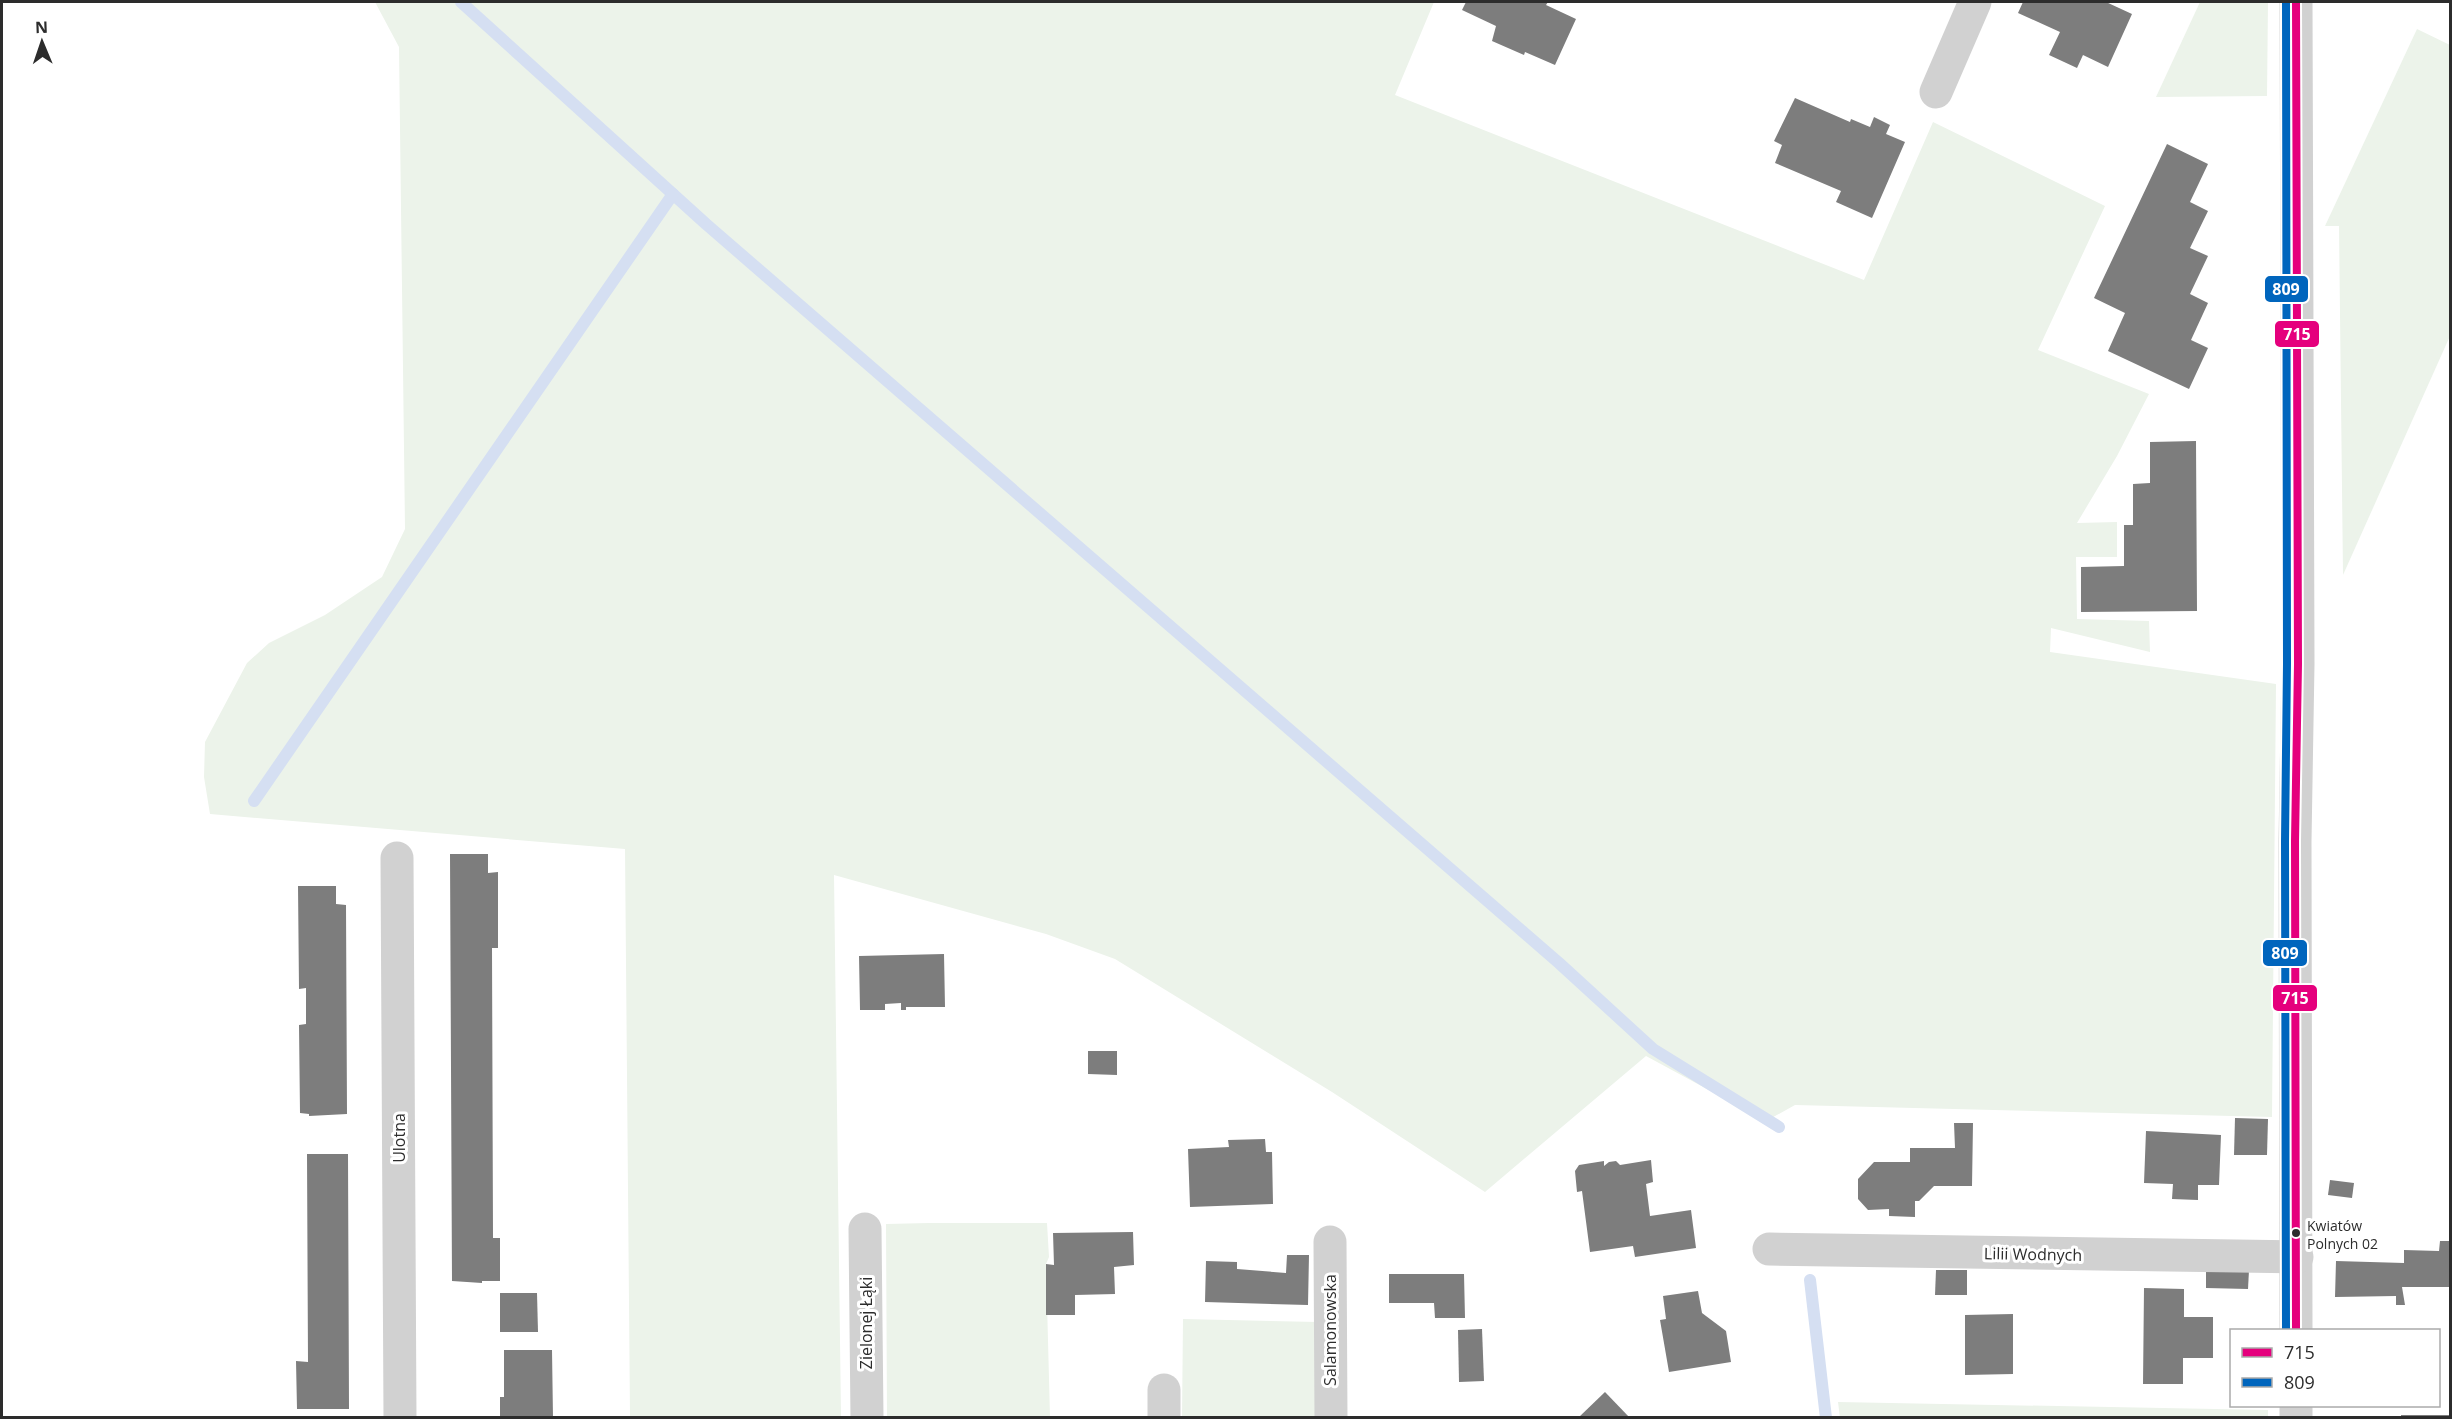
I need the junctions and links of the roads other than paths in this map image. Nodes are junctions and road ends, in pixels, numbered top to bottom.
1 (1975, 2) edge
2 (2296, 2) edge
3 (1936, 92) dead end
4 (397, 858) dead end
5 (865, 1229) dead end
6 (1330, 1242) dead end
7 (1769, 1249) dead end
8 (2297, 1257) junction
9 (2296, 1329) edge
10 (400, 1418) edge
11 (867, 1418) edge
12 (1331, 1418) edge

1 - 3 street
2 - 8 street
4 - 10 street, Ulotna
5 - 11 street, Zielonej Łąki
6 - 12 street, Salamonowska
7 - 8 street, Lilii Wodnych
8 - 9 street

